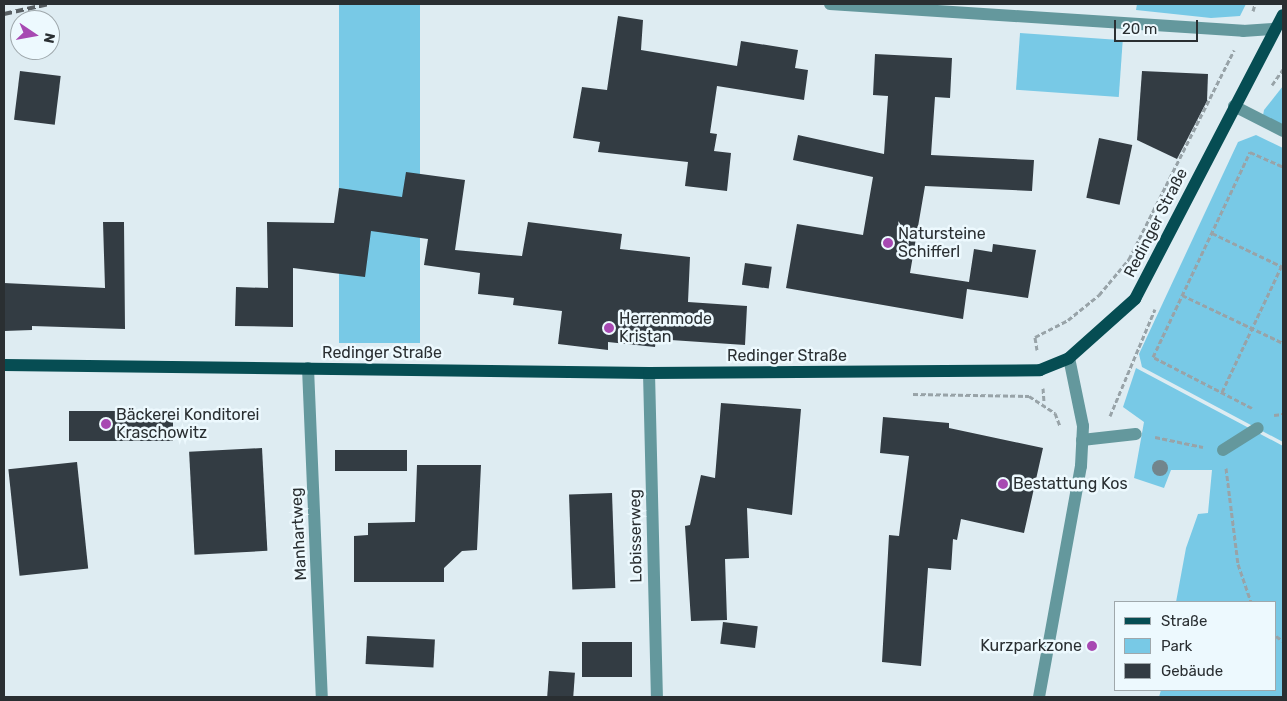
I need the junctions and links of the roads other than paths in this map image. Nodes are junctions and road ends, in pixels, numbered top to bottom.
1 (830, 4) edge
2 (1283, 15) edge
3 (1275, 29) junction
4 (1234, 106) junction
5 (1283, 131) edge
6 (1069, 358) junction
7 (4, 365) edge
8 (308, 368) junction
9 (649, 373) junction
10 (1258, 428) dead end
11 (1136, 434) road end
12 (1082, 440) junction
13 (1223, 450) road end
14 (322, 697) edge
15 (657, 697) edge
16 (1039, 697) edge

1 - 3 street
2 - 3 main road, Redinger Straße
3 - 4 main road, Redinger Straße
4 - 5 street
4 - 6 main road, Redinger Straße
6 - 9 main road, Redinger Straße
6 - 12 street
7 - 8 main road, Redinger Straße
8 - 9 main road, Redinger Straße
8 - 14 street, Manhartweg
9 - 15 street, Lobisserweg
10 - 13 street
11 - 12 street
12 - 16 street

